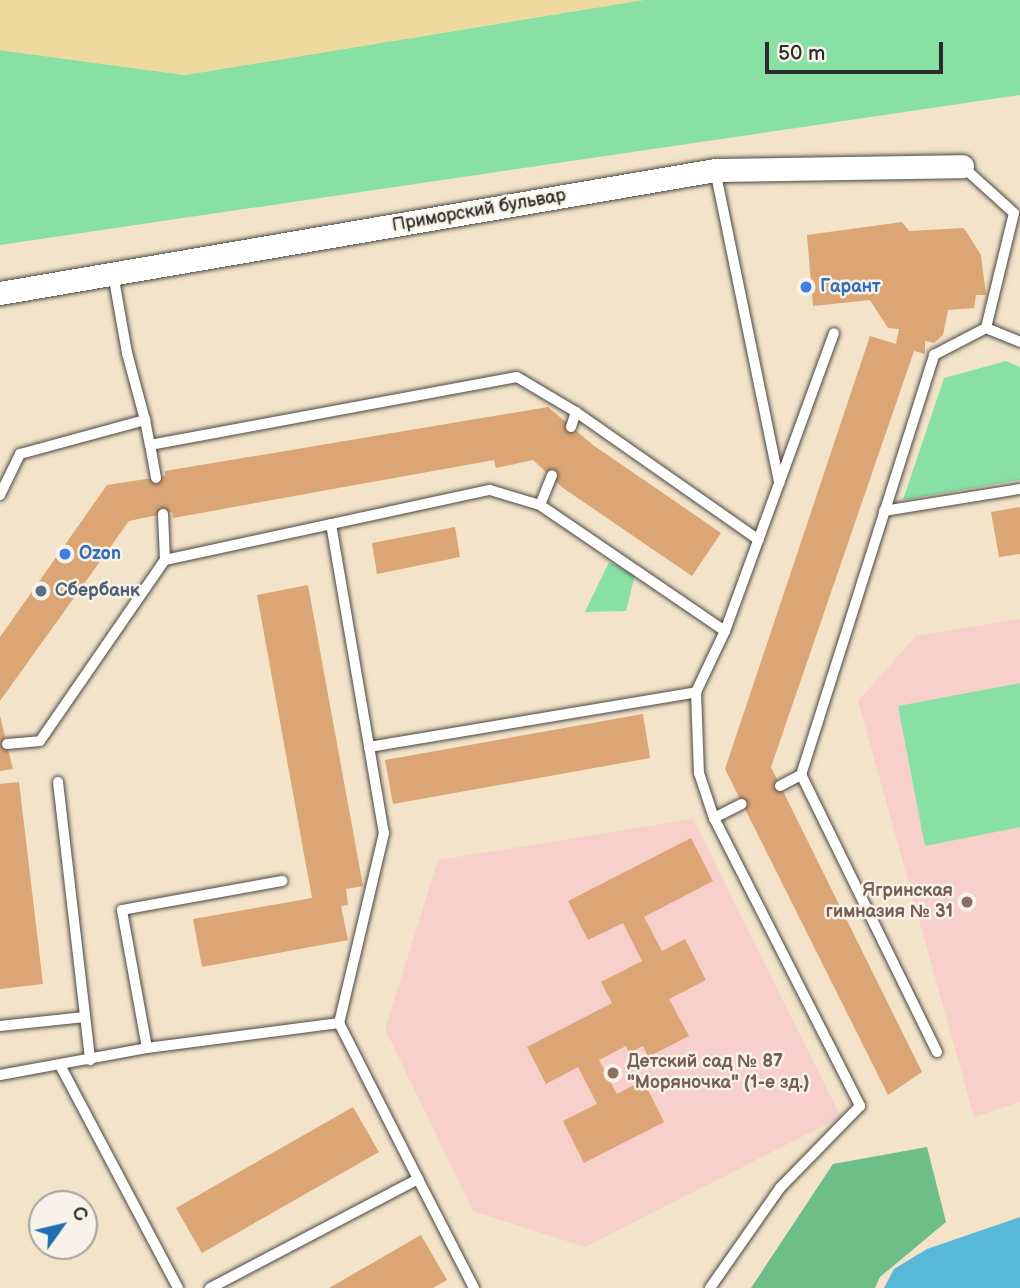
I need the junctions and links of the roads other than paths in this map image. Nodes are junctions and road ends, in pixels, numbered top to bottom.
1 (962, 166) joint
2 (715, 170) junction
3 (113, 274) junction
4 (0, 293) edge
5 (986, 328) junction
6 (834, 334) dead end
7 (1020, 341) edge
8 (576, 412) junction
9 (145, 420) junction
10 (571, 426) dead end
11 (150, 445) junction
12 (552, 475) dead end
13 (156, 478) dead end
14 (779, 484) junction
15 (1020, 489) edge
16 (0, 495) edge
17 (540, 505) junction
18 (884, 511) junction
19 (163, 514) dead end
20 (331, 524) junction
21 (759, 540) junction
22 (165, 560) junction
23 (726, 631) junction
24 (696, 692) junction
25 (7, 744) dead end
26 (369, 747) junction
27 (801, 775) junction
28 (58, 782) dead end
29 (780, 786) dead end
30 (742, 804) dead end
31 (714, 818) junction
32 (282, 881) dead end
33 (85, 1017) junction
34 (339, 1023) junction
35 (0, 1026) edge
36 (148, 1048) junction
37 (937, 1052) dead end
38 (90, 1060) junction
39 (61, 1067) junction
40 (0, 1075) edge
41 (418, 1179) junction
42 (178, 1288) edge
43 (210, 1288) edge
44 (474, 1288) edge
45 (710, 1288) edge

1 - 2 street, Приморский бульвар
1 - 5 lane
2 - 3 street, Приморский бульвар
2 - 14 lane
3 - 4 street, Приморский бульвар
3 - 9 lane
5 - 7 lane
5 - 18 lane
6 - 14 lane
8 - 10 lane
8 - 11 lane
8 - 21 lane
9 - 11 lane
9 - 16 lane
11 - 13 lane
12 - 17 lane
14 - 21 lane
15 - 18 lane
17 - 20 lane
17 - 23 lane
18 - 27 lane
19 - 22 lane
20 - 22 lane
20 - 26 lane
21 - 23 lane
22 - 25 lane
23 - 24 lane
24 - 26 lane
24 - 31 lane
26 - 34 lane
27 - 29 lane
27 - 37 lane
28 - 33 lane
30 - 31 lane
31 - 45 lane
32 - 36 lane
33 - 35 lane
33 - 38 lane
34 - 36 lane
34 - 41 lane
36 - 38 lane
38 - 39 lane
39 - 40 lane
39 - 42 lane
41 - 43 lane
41 - 44 lane

